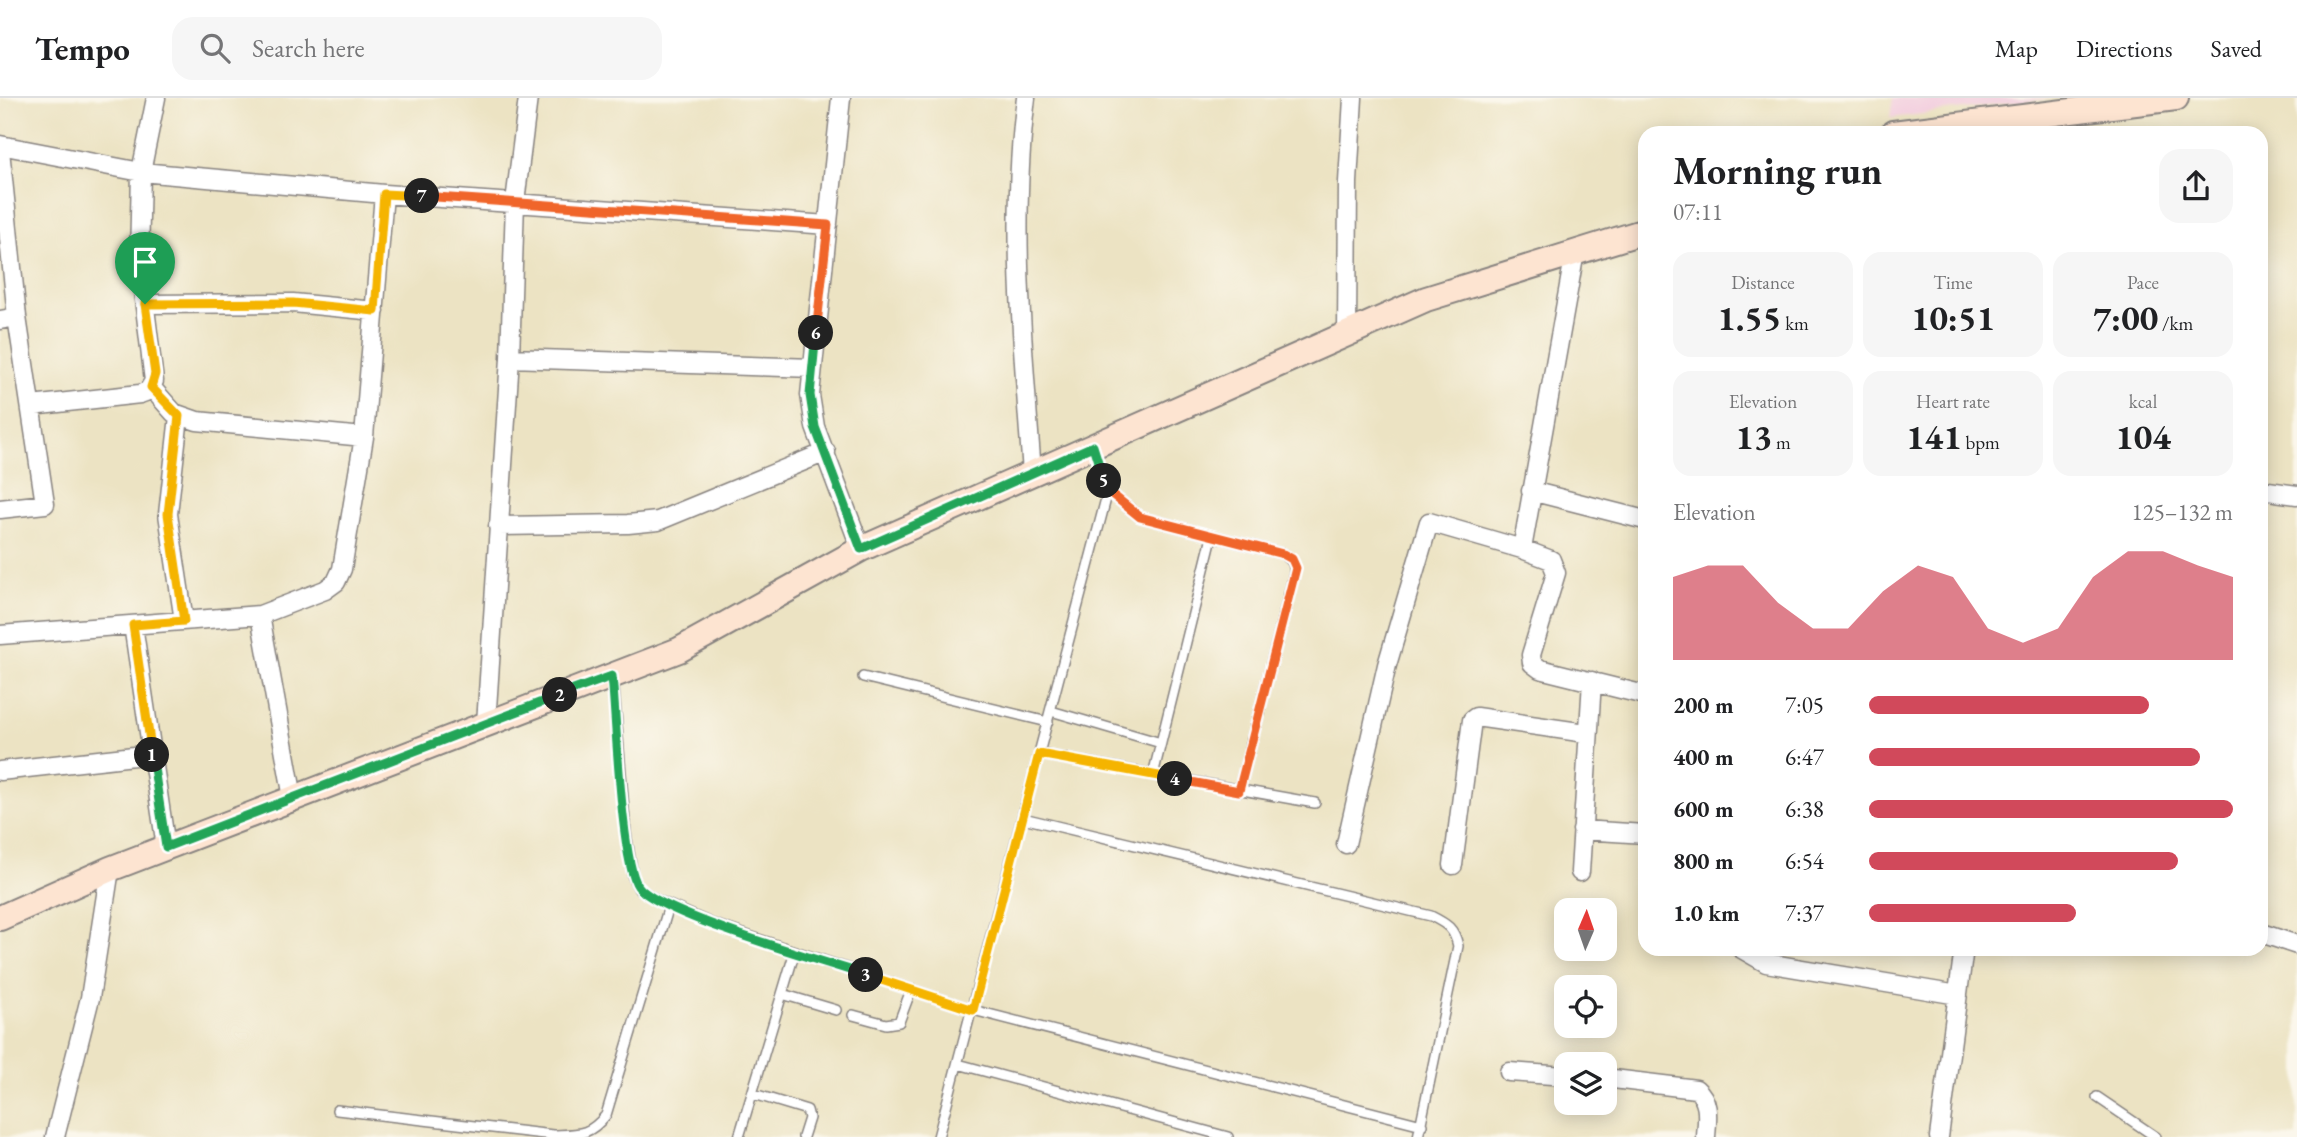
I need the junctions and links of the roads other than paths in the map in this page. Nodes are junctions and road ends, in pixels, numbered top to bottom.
1 (156, 98) edge
2 (528, 98) edge
3 (841, 98) edge
4 (1026, 98) edge
5 (1353, 98) edge
6 (2176, 98) edge
7 (1951, 126) edge
8 (0, 145) edge
9 (0, 150) edge
10 (141, 172) junction
11 (384, 194) junction
12 (514, 202) junction
13 (828, 225) junction
14 (1638, 233) edge
15 (1576, 252) junction
16 (145, 304) junction
17 (375, 311) junction
18 (9, 318) edge
19 (1347, 334) junction
20 (510, 358) junction
21 (813, 368) junction
22 (151, 387) junction
23 (31, 407) junction
24 (179, 416) junction
25 (364, 437) junction
26 (1093, 446) junction
27 (825, 452) junction
28 (1032, 473) junction
29 (1108, 491) junction
30 (1531, 491) junction
31 (2268, 491) edge
32 (2297, 495) edge
33 (0, 509) edge
34 (1638, 518) edge
35 (498, 526) junction
36 (1212, 537) junction
37 (861, 549) junction
38 (1522, 549) junction
39 (260, 615) junction
40 (184, 621) junction
41 (133, 625) junction
42 (0, 635) edge
43 (612, 676) junction
44 (863, 677) dead end
45 (1592, 681) junction
46 (1638, 693) edge
47 (1051, 711) junction
48 (1048, 722) junction
49 (485, 724) junction
50 (1586, 733) junction
51 (1161, 743) junction
52 (152, 754) junction
53 (1039, 754) junction
54 (0, 772) edge
55 (1153, 775) junction
56 (1239, 791) junction
57 (293, 798) junction
58 (1315, 803) dead end
59 (1023, 818) junction
60 (1582, 830) junction
61 (1638, 834) edge
62 (1346, 844) dead end
63 (166, 847) junction
64 (1453, 865) dead end
65 (110, 869) junction
66 (1580, 872) dead end
67 (669, 906) junction
68 (0, 918) edge
69 (2268, 935) edge
70 (2297, 945) edge
71 (794, 951) junction
72 (1754, 956) edge
73 (1963, 956) edge
74 (911, 990) junction
75 (782, 994) junction
76 (1958, 995) junction
77 (836, 1010) dead end
78 (973, 1010) junction
79 (853, 1015) dead end
80 (958, 1064) junction
81 (1509, 1072) dead end
82 (1554, 1075) edge
83 (1617, 1079) edge
84 (754, 1094) junction
85 (2097, 1097) dead end
86 (337, 1110) dead end
87 (1422, 1125) junction
88 (55, 1137) edge
89 (739, 1137) edge
90 (803, 1137) edge
91 (937, 1137) edge
92 (1228, 1137) edge
93 (1418, 1137) edge
94 (1706, 1137) edge
95 (1939, 1137) edge
96 (2156, 1137) edge

1 - 10 street
2 - 12 street
3 - 13 street
4 - 28 street
5 - 19 street
6 - 7 street
8 - 10 street
9 - 18 street
10 - 11 street
10 - 16 street
11 - 12 street
11 - 17 street
12 - 13 street
12 - 20 street
13 - 21 street
14 - 15 street
15 - 19 street
15 - 30 street
16 - 17 street
16 - 22 street
17 - 25 street
18 - 23 street
19 - 26 street
20 - 21 street
20 - 35 street
21 - 27 street
22 - 23 street
22 - 24 street
23 - 33 street
24 - 25 street
24 - 40 street
25 - 39 street
26 - 28 street
26 - 29 lane
27 - 35 street
27 - 37 street
28 - 37 street
29 - 36 lane
29 - 47 lane
30 - 34 street
30 - 38 street
31 - 32 street
35 - 49 street
36 - 51 lane
36 - 56 lane
37 - 43 street
38 - 45 street
38 - 62 street
39 - 40 street
39 - 57 street
40 - 41 street
41 - 42 street
41 - 52 street
43 - 49 street
43 - 67 lane
44 - 48 lane
45 - 46 street
45 - 50 street
47 - 48 lane
47 - 51 lane
48 - 53 lane
49 - 57 street
50 - 60 street
50 - 64 street
51 - 55 lane
52 - 54 street
52 - 63 street
53 - 55 lane
53 - 59 lane
55 - 56 lane
56 - 58 lane
57 - 63 street
59 - 78 lane
59 - 87 lane
60 - 61 street
60 - 66 street
63 - 65 street
65 - 68 street
65 - 88 street
67 - 71 lane
67 - 86 lane
69 - 70 street
71 - 74 lane
71 - 75 lane
72 - 76 street
73 - 76 street
74 - 78 lane
74 - 79 lane
75 - 77 lane
75 - 84 lane
76 - 95 street
78 - 80 lane
78 - 87 lane
80 - 91 lane
80 - 92 lane
81 - 82 street
83 - 94 street
84 - 89 lane
84 - 90 lane
85 - 96 lane
87 - 93 lane

